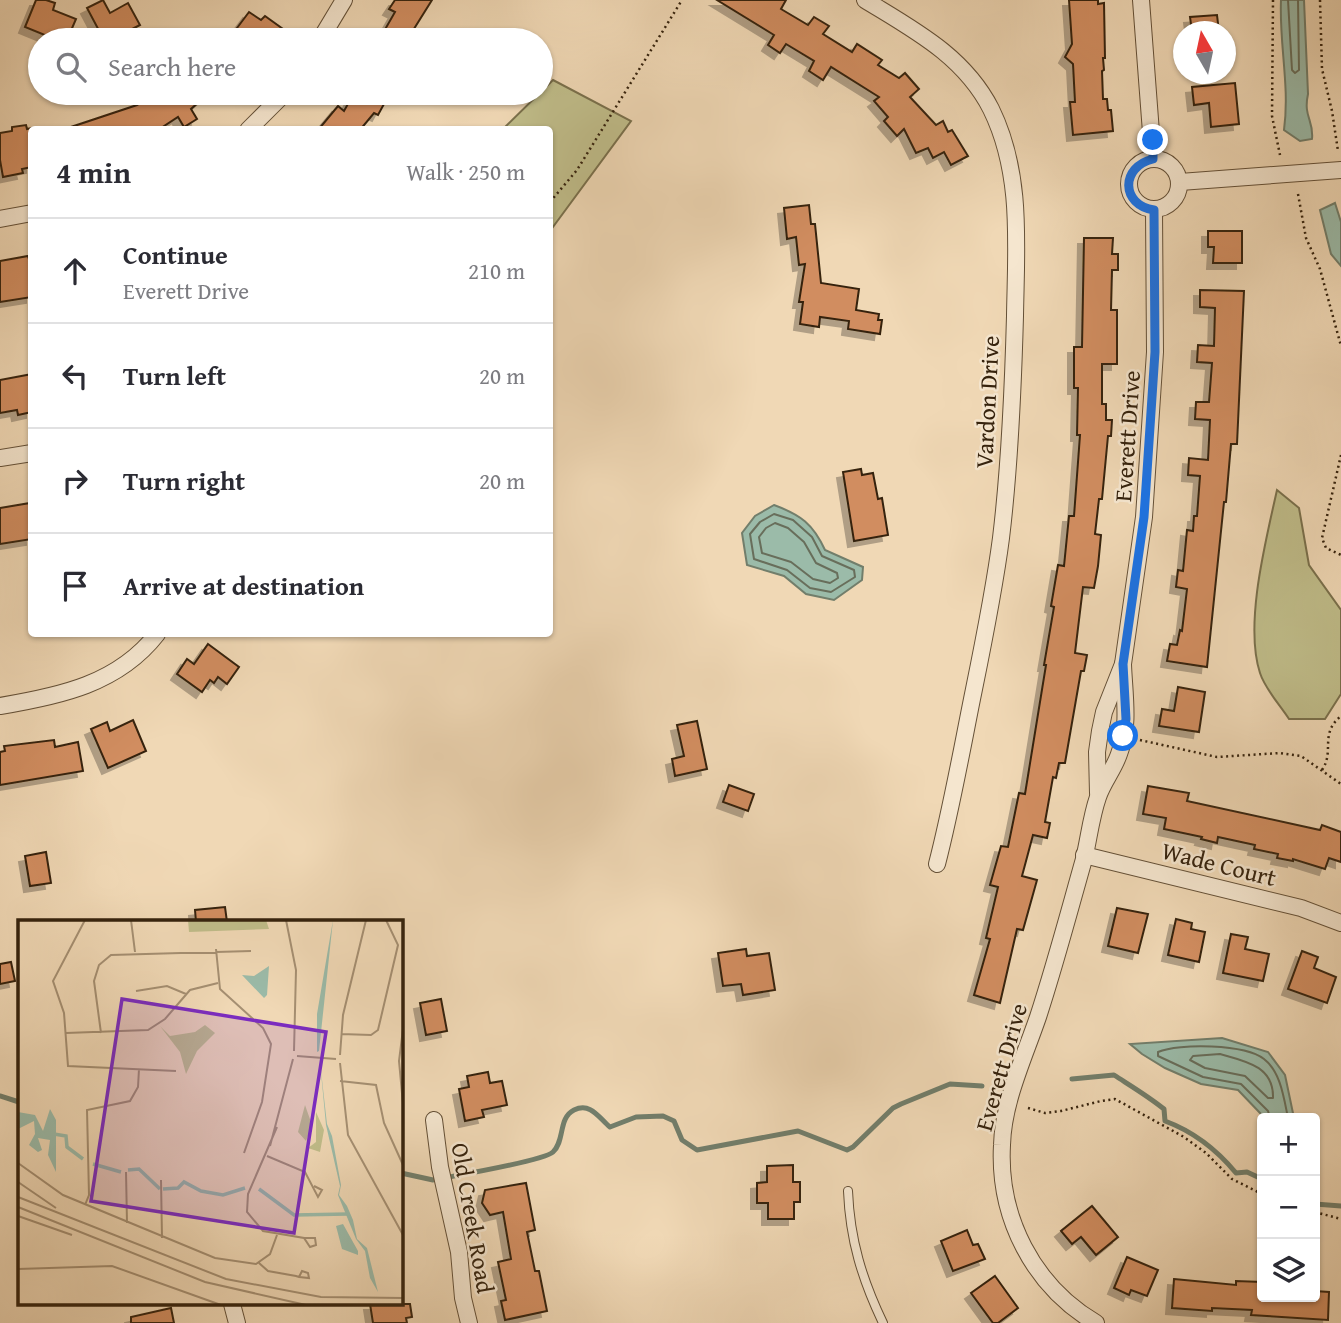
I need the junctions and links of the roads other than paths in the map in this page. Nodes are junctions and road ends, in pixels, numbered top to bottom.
1 (344, 0) edge
2 (865, 0) edge
3 (1141, 0) edge
4 (327, 28) edge
5 (273, 105) edge
6 (252, 126) edge
7 (1153, 159) junction
8 (1341, 170) edge
9 (1180, 182) junction
10 (1154, 210) junction
11 (28, 214) edge
12 (0, 219) edge
13 (28, 454) edge
14 (0, 458) edge
15 (154, 637) edge
16 (1123, 664) junction
17 (0, 706) edge
18 (1098, 795) junction
19 (1084, 855) junction
20 (937, 864) dead end
21 (1341, 923) edge
22 (434, 1120) dead end
23 (848, 1191) dead end
24 (233, 1306) edge
25 (237, 1323) edge
26 (469, 1323) edge
27 (883, 1323) edge
28 (1096, 1323) edge

1 - 4 street
2 - 20 street, Vardon Drive
3 - 7 street
5 - 6 street
7 - 9 street
7 - 10 street
8 - 9 street
9 - 10 street
10 - 16 street, Everett Drive
11 - 12 street
13 - 14 street
15 - 17 street
16 - 18 street, Everett Drive
16 - 18 street, Everett Drive
18 - 19 street, Everett Drive
19 - 21 street, Wade Court
19 - 28 street, Everett Drive
22 - 26 street, Old Creek Road
23 - 27 lane
24 - 25 street

